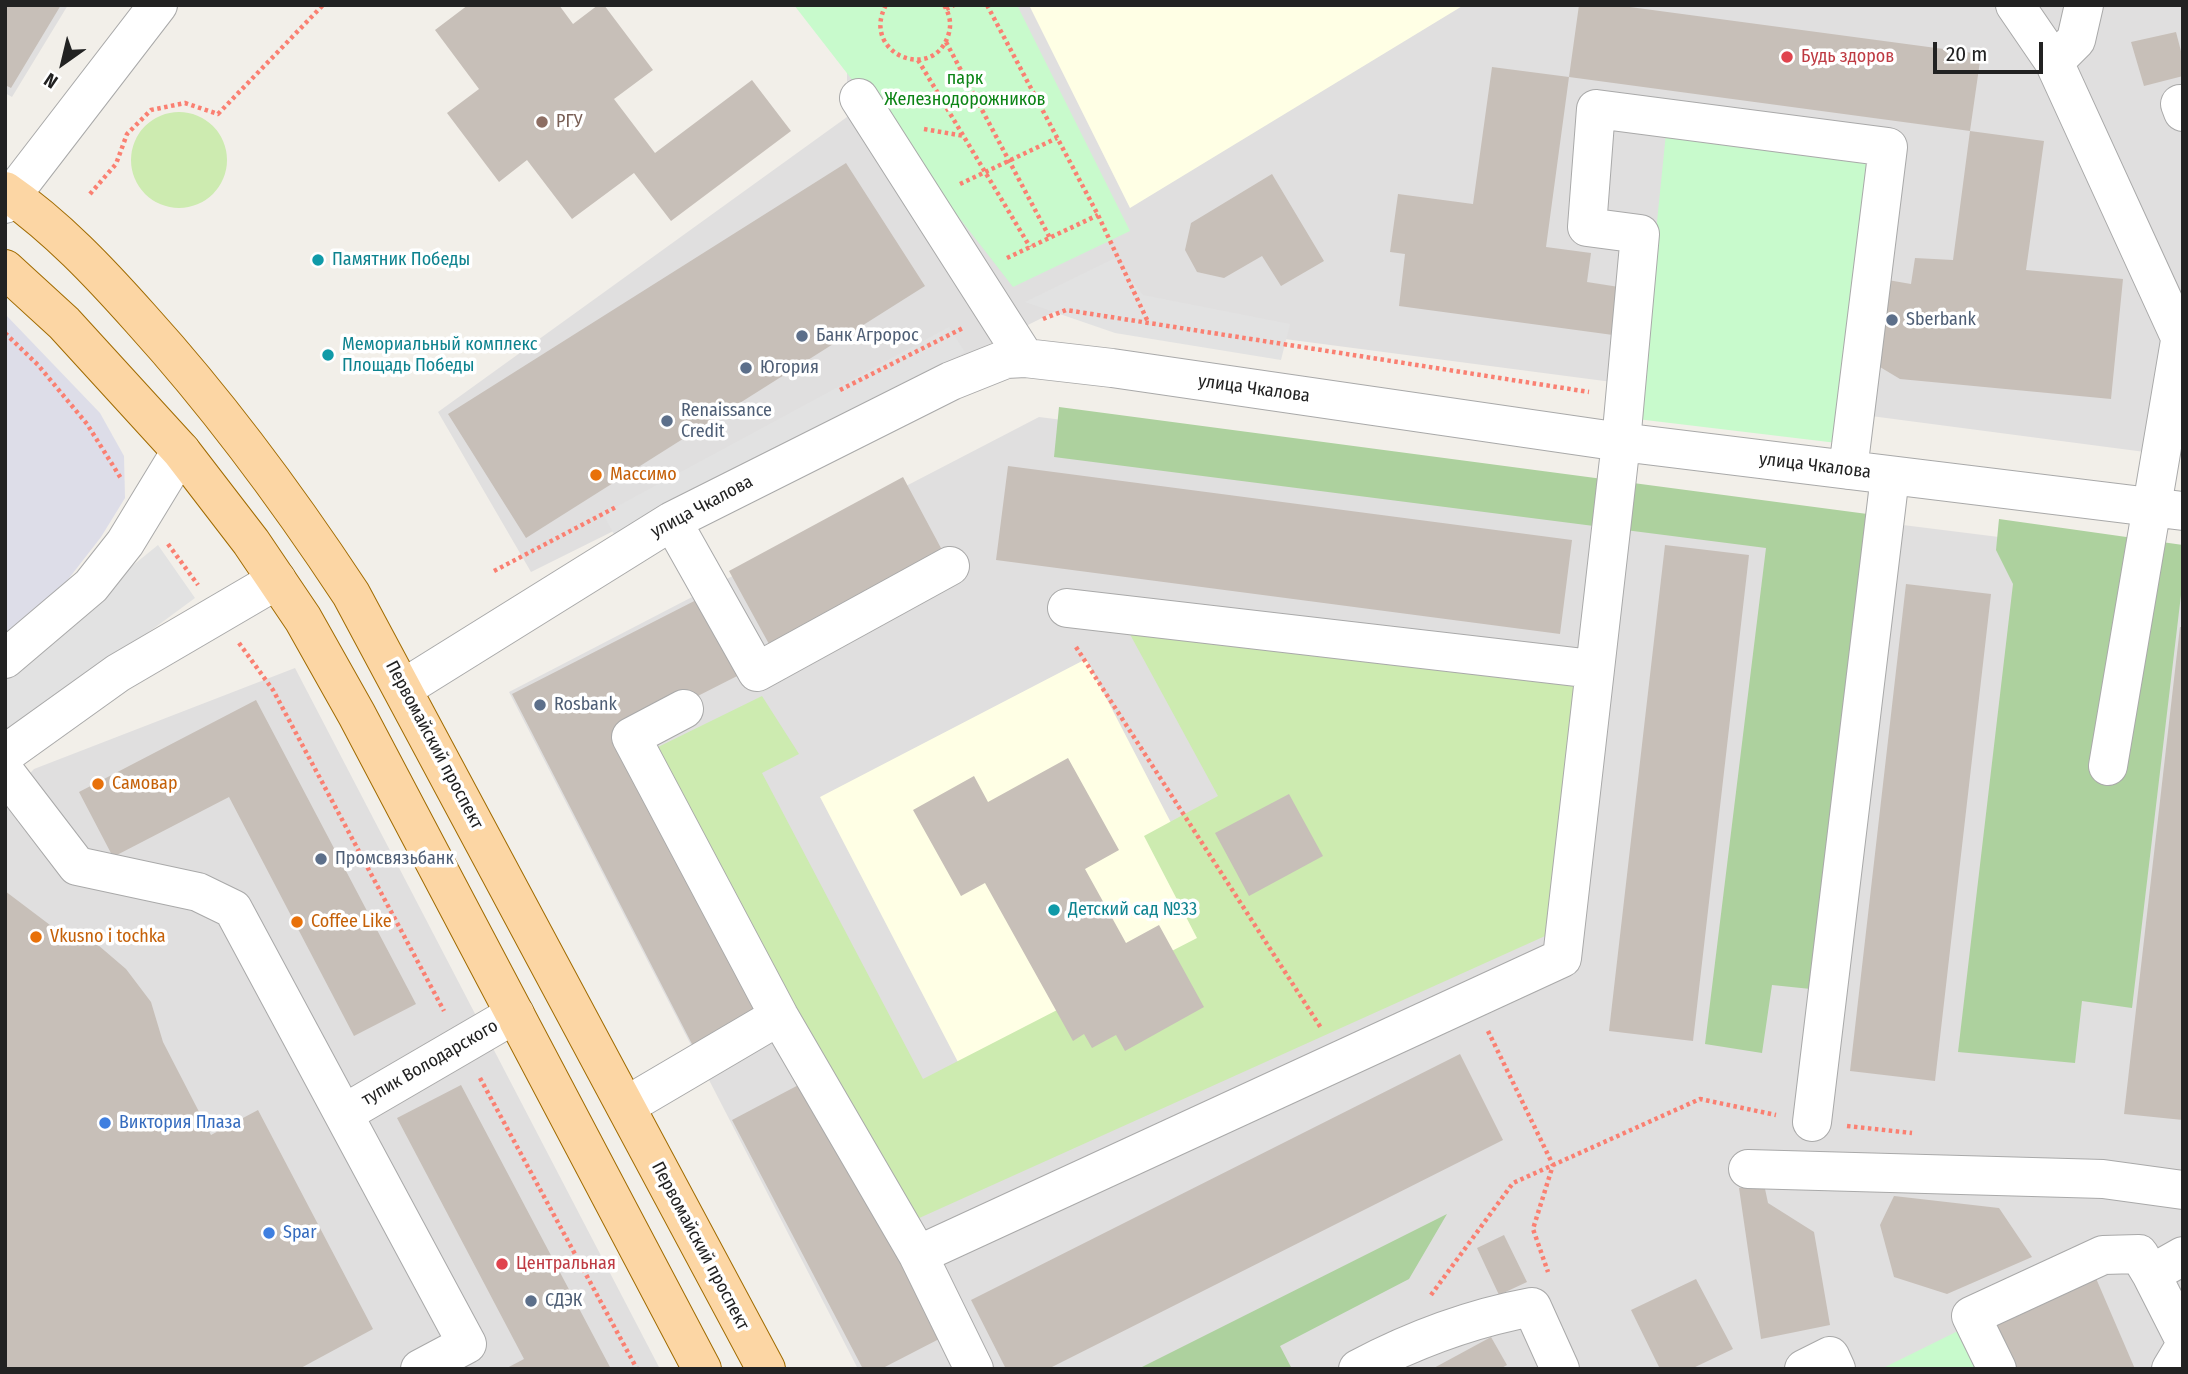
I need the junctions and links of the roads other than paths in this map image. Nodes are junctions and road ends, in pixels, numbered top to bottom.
1 (158, 5) edge
2 (2015, 5) edge
3 (2084, 5) edge
4 (2054, 62) junction
5 (859, 98) dead end
6 (7, 197) edge
7 (5, 269) edge
8 (2181, 329) edge
9 (1025, 358) junction
10 (1620, 442) junction
11 (181, 451) junction
12 (1848, 470) junction
13 (1890, 476) junction
14 (2168, 509) edge
15 (672, 521) junction
16 (950, 566) dead end
17 (277, 580) junction
18 (1067, 608) road end
19 (5, 659) edge
20 (1594, 669) junction
21 (404, 688) junction
22 (684, 709) dead end
23 (5, 754) edge
24 (2108, 766) dead end
25 (5, 772) edge
26 (514, 1014) junction
27 (779, 1016) junction
28 (626, 1107) junction
29 (345, 1112) junction
30 (1812, 1122) dead end
31 (1748, 1169) dead end
32 (2183, 1190) edge
33 (918, 1255) junction
34 (2167, 1265) edge
35 (2183, 1337) edge
36 (2183, 1349) edge
37 (420, 1369) edge
38 (702, 1369) edge
39 (766, 1369) edge
40 (974, 1369) edge
41 (1359, 1369) edge
42 (1560, 1369) edge
43 (1804, 1369) edge
44 (1836, 1369) edge
45 (1997, 1369) edge
46 (2171, 1369) edge

1 - 6 street
2 - 4 street
3 - 4 street
4 - 8 street
5 - 9 street
6 - 21 main road, Первомайский проспект
7 - 11 main road
8 - 14 street
9 - 10 street, улица Чкалова
9 - 15 street, улица Чкалова
10 - 12 street, улица Чкалова
10 - 12 street
10 - 20 street
11 - 17 main road
11 - 19 street
12 - 13 street, улица Чкалова
13 - 14 street, улица Чкалова
13 - 30 street
14 - 24 street
15 - 16 street
15 - 21 street, улица Чкалова
17 - 23 street
17 - 26 main road
18 - 20 street
20 - 33 street
21 - 28 main road, Первомайский проспект
22 - 27 street
25 - 29 street
26 - 29 street, тупик Володарского
26 - 38 main road
27 - 28 street
27 - 33 street
28 - 39 main road, Первомайский проспект
29 - 37 street
31 - 32 street
33 - 40 street
34 - 35 street
34 - 45 street
36 - 46 street
41 - 42 street
43 - 44 street

